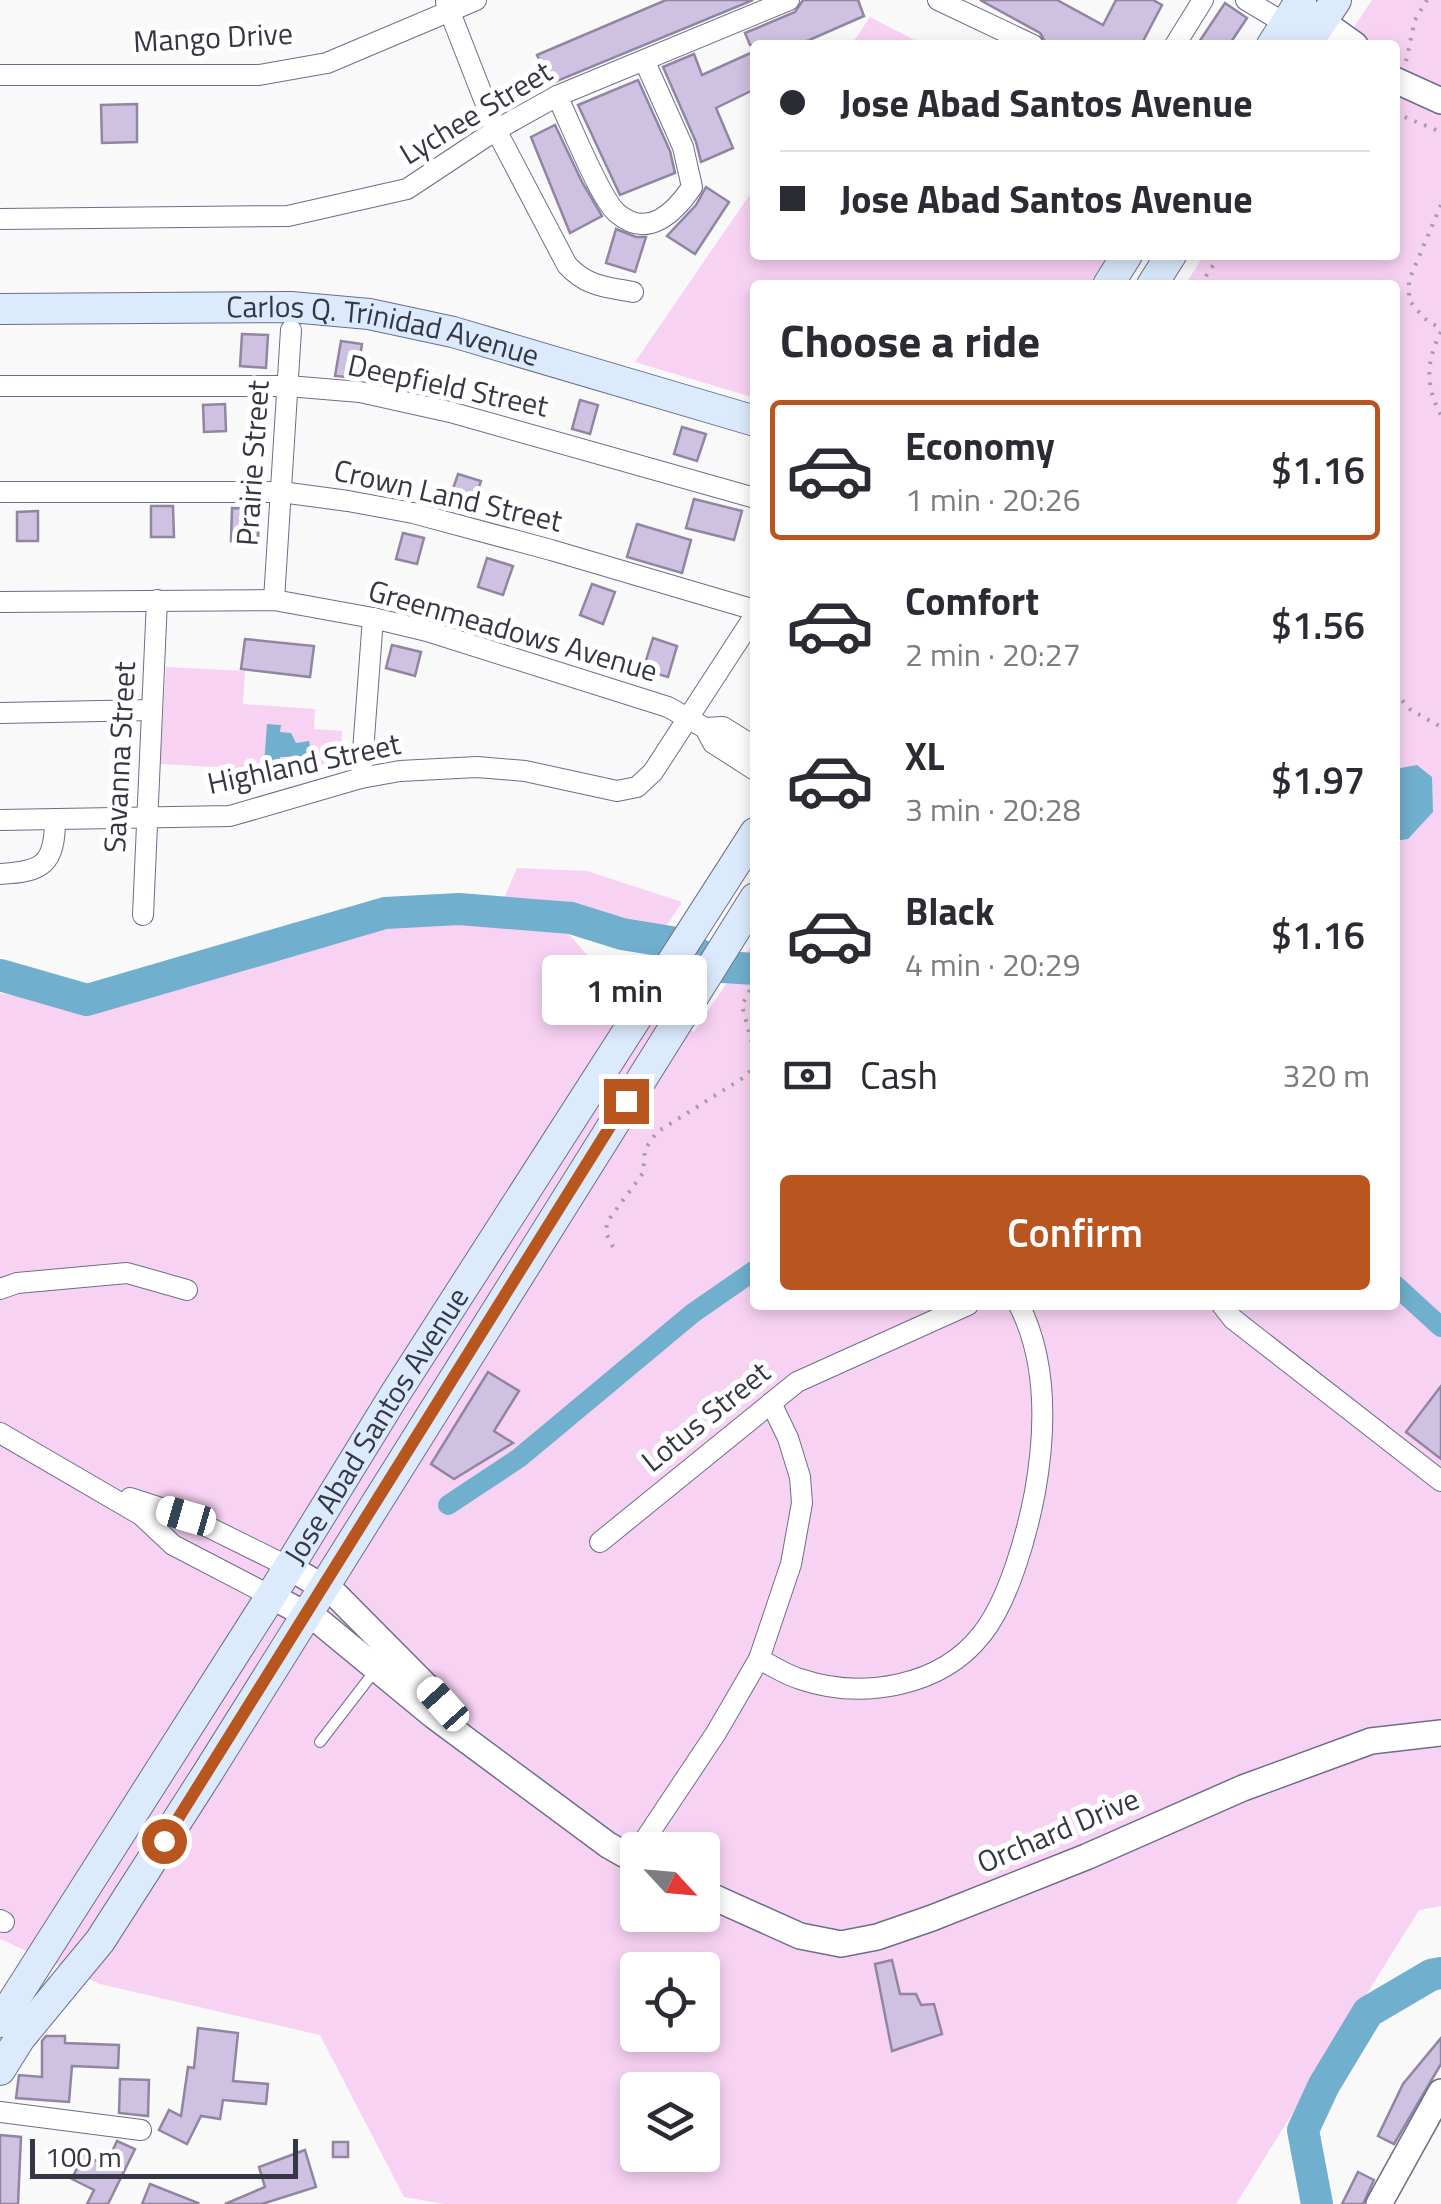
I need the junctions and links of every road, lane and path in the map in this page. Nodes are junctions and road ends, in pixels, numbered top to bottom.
1 (476, 0) edge
2 (789, 0) edge
3 (938, 0) edge
4 (1202, 0) edge
5 (1246, 0) edge
6 (1427, 0) edge
7 (447, 6) edge
8 (1304, 23) edge
9 (1022, 40) edge
10 (1178, 40) edge
11 (1343, 40) edge
12 (644, 62) junction
13 (1400, 69) edge
14 (0, 76) edge
15 (1400, 80) edge
16 (557, 96) junction
17 (1441, 101) edge
18 (1400, 115) edge
19 (496, 130) junction
20 (1441, 132) edge
21 (1441, 205) edge
22 (0, 220) edge
23 (633, 292) dead end
24 (0, 308) edge
25 (291, 330) dead end
26 (1441, 330) edge
27 (0, 386) edge
28 (288, 386) junction
29 (1441, 414) edge
30 (750, 421) edge
31 (0, 492) edge
32 (281, 492) junction
33 (750, 497) edge
34 (157, 600) junction
35 (274, 600) junction
36 (0, 602) edge
37 (750, 610) edge
38 (373, 618) junction
39 (750, 621) edge
40 (1400, 698) edge
41 (152, 710) junction
42 (0, 713) edge
43 (696, 722) junction
44 (1441, 727) edge
45 (750, 743) edge
46 (750, 767) edge
47 (360, 778) junction
48 (147, 817) junction
49 (0, 820) edge
50 (55, 820) junction
51 (750, 842) edge
52 (0, 874) edge
53 (750, 906) edge
54 (143, 916) dead end
55 (750, 989) edge
56 (750, 1037) edge
57 (750, 1068) edge
58 (613, 1247) dead end
59 (0, 1289) edge
60 (188, 1290) dead end
61 (957, 1310) edge
62 (1021, 1310) edge
63 (1226, 1310) edge
64 (771, 1403) junction
65 (0, 1433) edge
66 (68, 1472) junction
67 (1441, 1481) edge
68 (600, 1542) dead end
69 (289, 1567) junction
70 (324, 1586) junction
71 (272, 1596) junction
72 (306, 1614) junction
73 (759, 1659) junction
74 (378, 1668) junction
75 (1441, 1733) edge
76 (320, 1742) dead end
77 (652, 1832) edge
78 (608, 1845) junction
79 (620, 1850) edge
80 (720, 1900) edge
81 (0, 2022) edge
82 (0, 2070) edge
83 (1441, 2092) edge
84 (0, 2112) edge
85 (141, 2130) dead end
86 (1379, 2204) edge

1 - 7 street, Mango Drive
2 - 12 street, Lychee Street
3 - 9 street
4 - 10 street
5 - 8 street
6 - 13 path
7 - 14 street, Mango Drive
7 - 19 street
8 - 11 street
12 - 16 street, Lychee Street
12 - 16 street
15 - 17 street
16 - 19 street, Lychee Street
18 - 20 path
19 - 22 street, Lychee Street
19 - 23 street
21 - 26 path
24 - 30 main road, Carlos Q. Trinidad Avenue
25 - 28 street, Prairie Street
26 - 29 path
27 - 28 street, Deepfield Street
28 - 32 street, Prairie Street
28 - 33 street, Deepfield Street
31 - 32 street, Crown Land Street
32 - 35 street, Prairie Street
32 - 37 street, Crown Land Street
34 - 35 street, Greenmeadows Avenue
34 - 36 street, Greenmeadows Avenue
34 - 41 street, Savanna Street
35 - 38 street, Greenmeadows Avenue
38 - 43 street, Greenmeadows Avenue
38 - 47 street
39 - 43 street
40 - 44 path
41 - 42 street
41 - 48 street, Savanna Street
43 - 45 street, Greenmeadows Avenue
43 - 46 street, Greenmeadows Avenue
43 - 47 street, Highland Street
47 - 48 street, Highland Street
48 - 50 street, Highland Street
48 - 54 street, Savanna Street
49 - 50 street, Highland Street
50 - 52 street
51 - 69 main road, Jose Abad Santos Avenue
53 - 70 main road, Jose Abad Santos Avenue
55 - 56 path
57 - 58 path
59 - 60 street
61 - 64 street, Lotus Street
62 - 73 street
63 - 67 street
64 - 68 street, Lotus Street
64 - 73 street
65 - 66 street
66 - 69 street
66 - 71 street
69 - 70 street
69 - 71 main road, Jose Abad Santos Avenue
70 - 72 main road, Jose Abad Santos Avenue
70 - 78 street
71 - 72 street
71 - 81 main road, Jose Abad Santos Avenue
72 - 74 street
72 - 82 main road, Jose Abad Santos Avenue
73 - 77 street
74 - 76 lane
74 - 78 street
75 - 80 street, Orchard Drive
78 - 79 street
83 - 86 street
84 - 85 street

